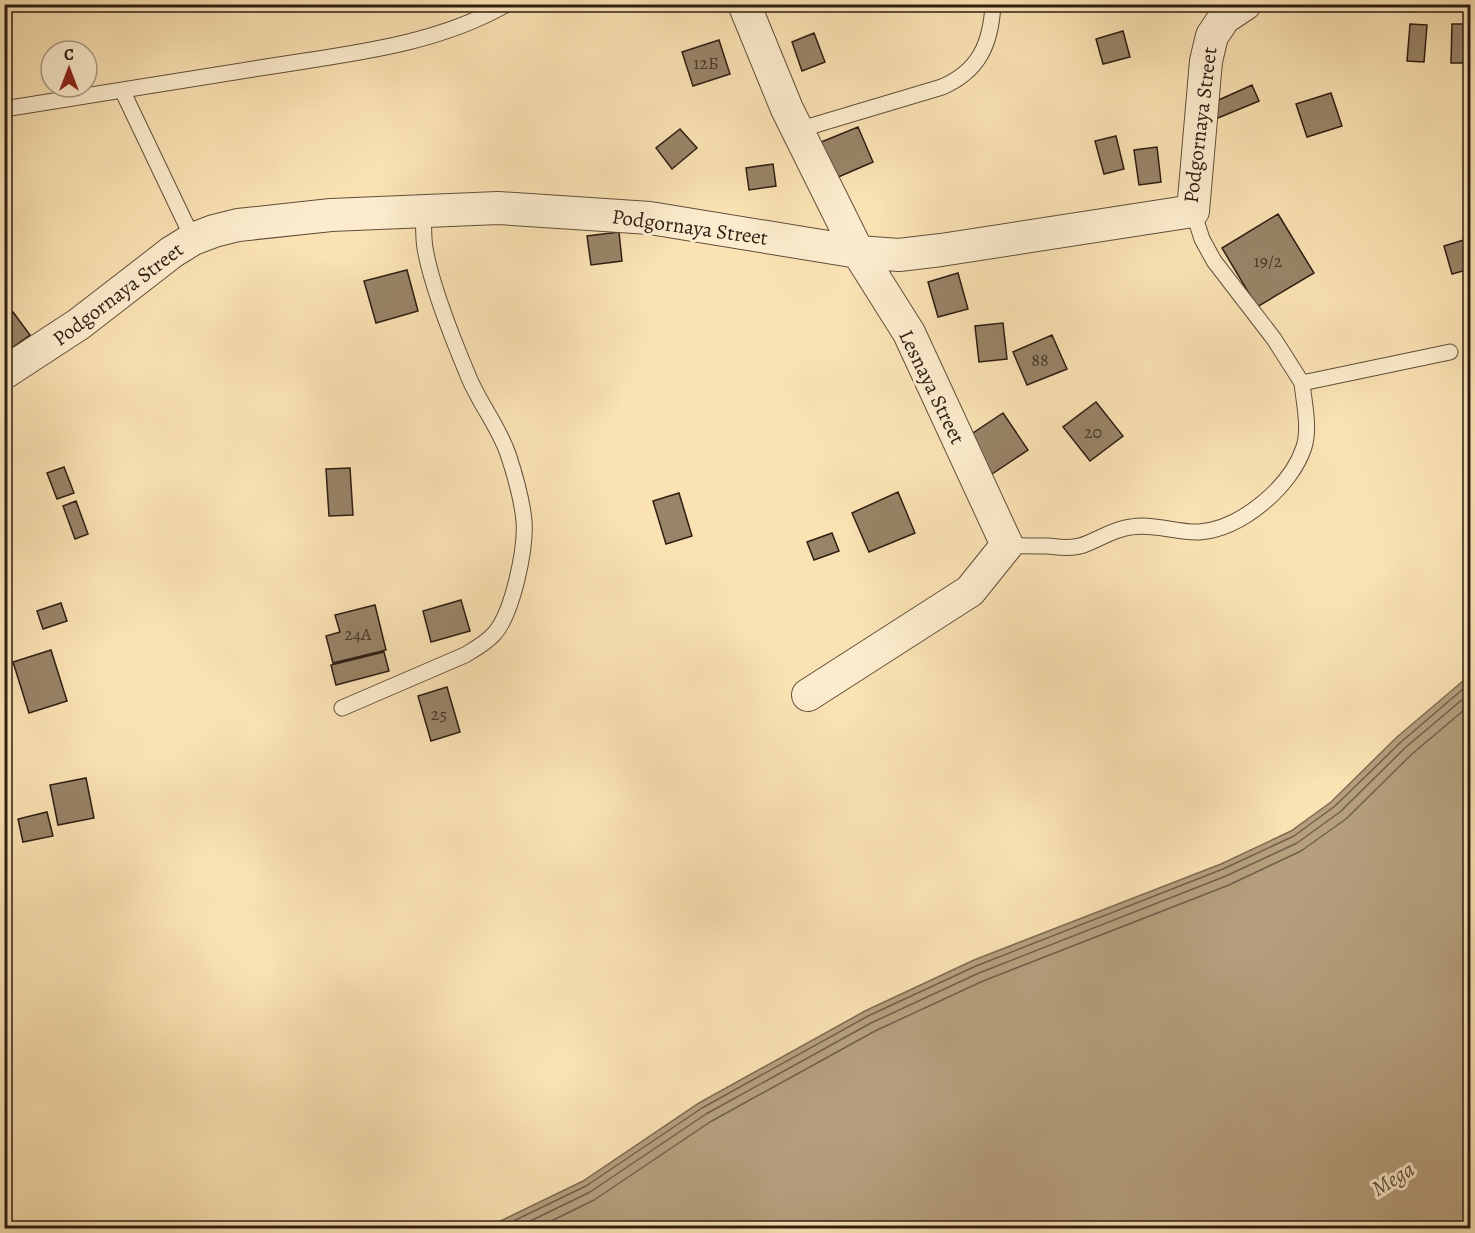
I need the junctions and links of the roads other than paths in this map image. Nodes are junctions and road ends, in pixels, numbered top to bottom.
1 (507, 4) edge
2 (744, 4) edge
3 (993, 4) edge
4 (1245, 4) edge
5 (122, 90) junction
6 (4, 109) edge
7 (798, 130) junction
8 (423, 211) junction
9 (1194, 211) junction
10 (193, 239) junction
11 (858, 252) junction
12 (1450, 352) dead end
13 (4, 373) edge
14 (1302, 383) junction
15 (1007, 545) junction
16 (808, 695) dead end
17 (342, 708) dead end

1 - 5 lane
2 - 7 street, Lesnaya Street
3 - 7 lane
4 - 9 street, Podgornaya Street
5 - 6 lane
5 - 10 lane
7 - 11 street, Lesnaya Street
8 - 10 street, Podgornaya Street
8 - 11 street, Podgornaya Street
8 - 17 lane
9 - 11 street, Podgornaya Street
9 - 14 lane
10 - 13 street, Podgornaya Street
11 - 15 street, Lesnaya Street
12 - 14 lane
14 - 15 lane
15 - 16 street

